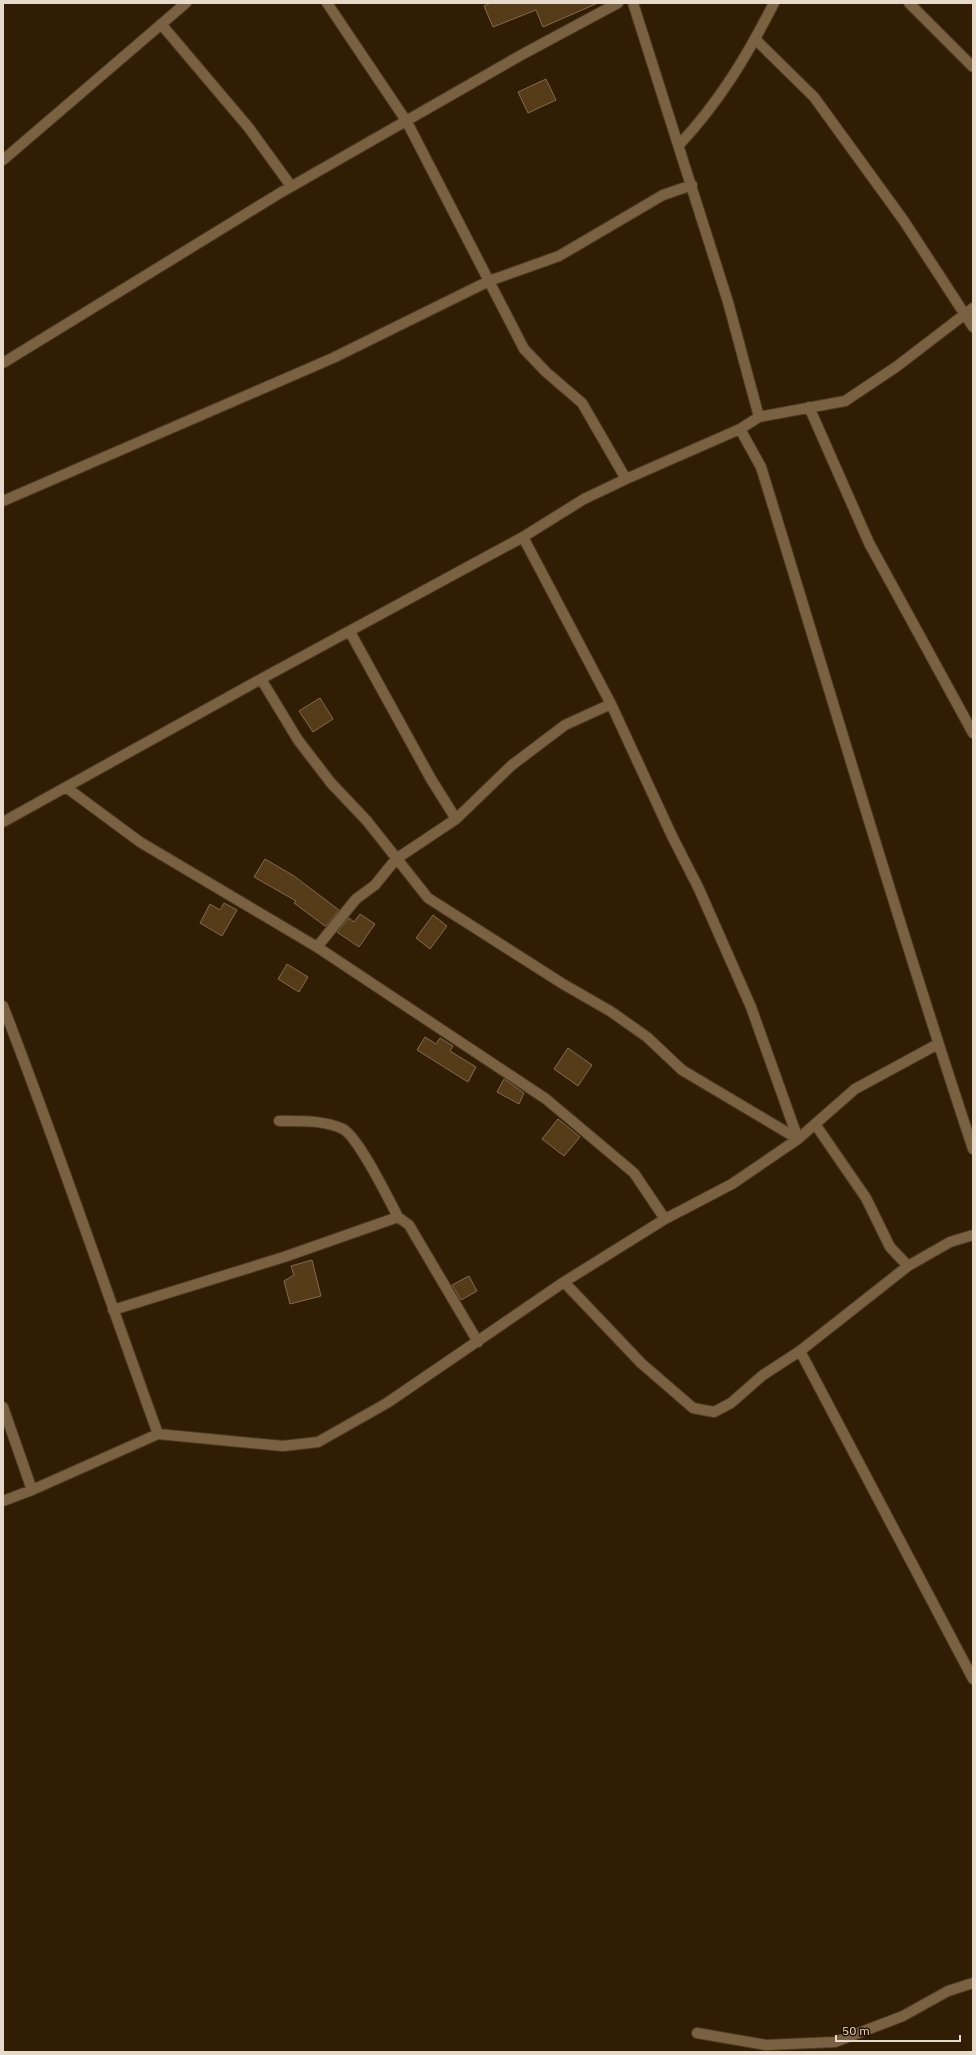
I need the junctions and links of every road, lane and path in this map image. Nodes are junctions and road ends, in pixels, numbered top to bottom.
1 (186, 3) edge
2 (327, 3) edge
3 (618, 3) edge
4 (633, 3) edge
5 (774, 3) edge
6 (909, 3) edge
7 (161, 24) junction
8 (756, 40) junction
9 (973, 68) edge
10 (407, 122) junction
11 (679, 145) junction
12 (3, 160) edge
13 (692, 185) junction
14 (291, 186) junction
15 (490, 281) junction
16 (969, 311) edge
17 (973, 327) edge
18 (3, 363) edge
19 (809, 407) junction
20 (760, 417) junction
21 (740, 429) junction
22 (626, 479) junction
23 (3, 501) edge
24 (523, 537) junction
25 (350, 632) junction
26 (261, 679) junction
27 (611, 704) junction
28 (973, 733) edge
29 (67, 788) junction
30 (456, 819) junction
31 (3, 822) edge
32 (396, 859) junction
33 (316, 947) junction
34 (3, 1006) edge
35 (938, 1044) junction
36 (280, 1121) dead end
37 (815, 1124) junction
38 (798, 1139) junction
39 (973, 1149) edge
40 (398, 1216) junction
41 (664, 1219) junction
42 (973, 1235) edge
43 (908, 1266) junction
44 (564, 1282) junction
45 (112, 1310) junction
46 (478, 1342) junction
47 (800, 1351) junction
48 (3, 1407) edge
49 (158, 1434) junction
50 (32, 1490) junction
51 (3, 1501) edge
52 (973, 1679) edge
53 (973, 1983) edge
54 (697, 2033) dead end

1 - 7 street
2 - 10 street
3 - 10 street
4 - 11 street
5 - 8 street
6 - 9 street
7 - 12 street
7 - 14 street
8 - 11 street
8 - 16 street
10 - 14 street
10 - 15 street
11 - 13 street
13 - 15 street
13 - 20 street
14 - 18 street
15 - 22 street
15 - 23 street
16 - 17 street
16 - 19 street
19 - 20 street
19 - 28 street
20 - 21 street
21 - 22 street
21 - 35 street
22 - 24 street
24 - 25 street
24 - 27 street
25 - 26 street
25 - 30 street
26 - 29 street
26 - 32 street
27 - 30 street
27 - 38 street
29 - 31 street
29 - 33 street
30 - 32 street
32 - 33 street
32 - 38 street
33 - 41 street
34 - 45 street
35 - 37 street
35 - 39 street
36 - 40 street
37 - 38 street
37 - 43 street
38 - 41 street
40 - 45 street
40 - 46 street
41 - 44 street
42 - 43 street
43 - 47 street
44 - 46 street
44 - 47 street
45 - 49 street
46 - 49 street
47 - 52 street
48 - 50 street
49 - 50 street
50 - 51 street
53 - 54 street

